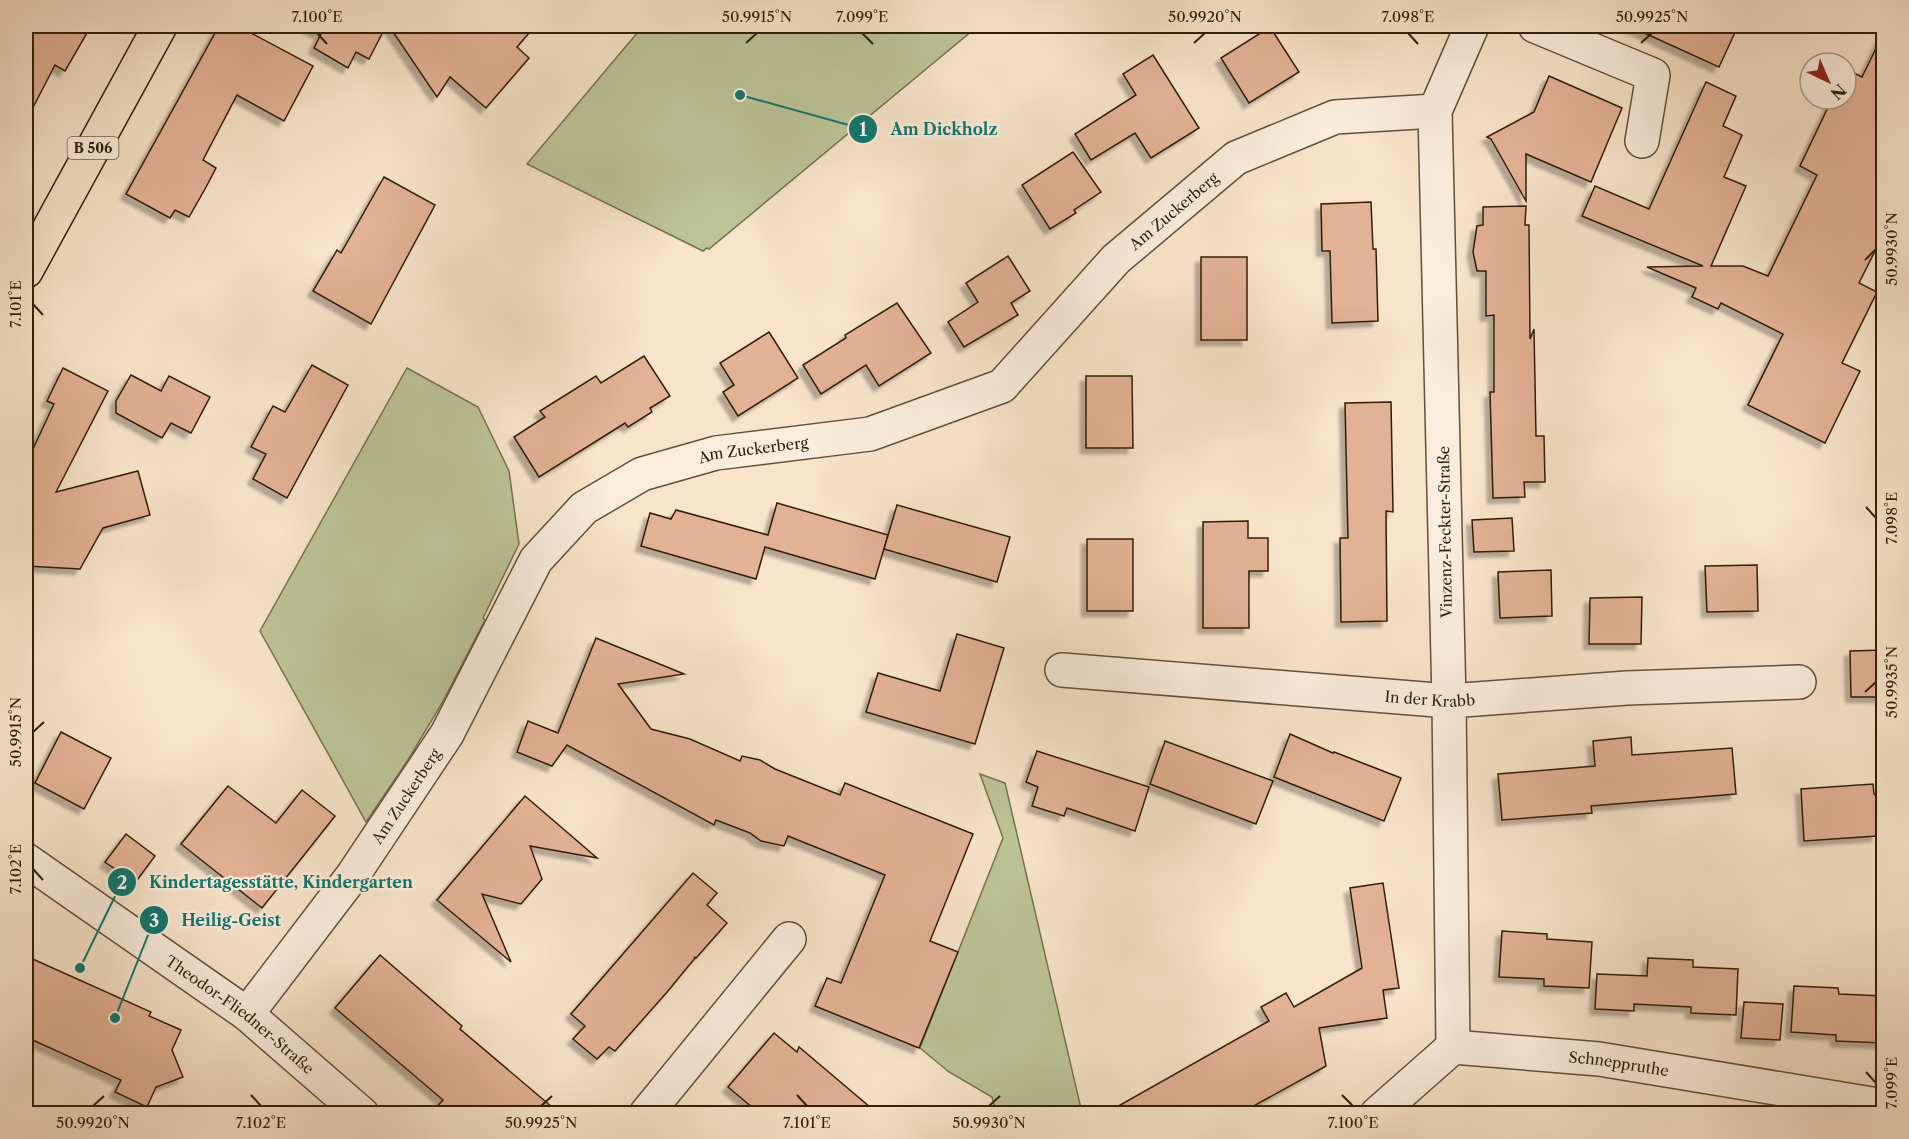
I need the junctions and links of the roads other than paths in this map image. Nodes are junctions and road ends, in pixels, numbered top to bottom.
1 (160, 26) edge
2 (1472, 26) edge
3 (1535, 26) edge
4 (1435, 111) junction
5 (1642, 141) dead end
6 (26, 271) edge
7 (1062, 670) dead end
8 (1799, 682) dead end
9 (1449, 701) junction
10 (26, 860) edge
11 (789, 939) dead end
12 (247, 1014) junction
13 (1453, 1047) junction
14 (1884, 1106) edge
15 (362, 1113) edge
16 (646, 1113) edge
17 (1377, 1113) edge

1 - 6 main road, B 506
2 - 4 street, Vinzenz-Feckter-Straße
3 - 5 street
4 - 9 street, Vinzenz-Feckter-Straße
4 - 12 street, Am Zuckerberg
7 - 9 street, In der Krabb
8 - 9 street, In der Krabb
9 - 13 street, Vinzenz-Feckter-Straße
10 - 12 street, Theodor-Fliedner-Straße
11 - 16 street
12 - 15 street, Theodor-Fliedner-Straße
13 - 14 street, Schneppruthe
13 - 17 street

